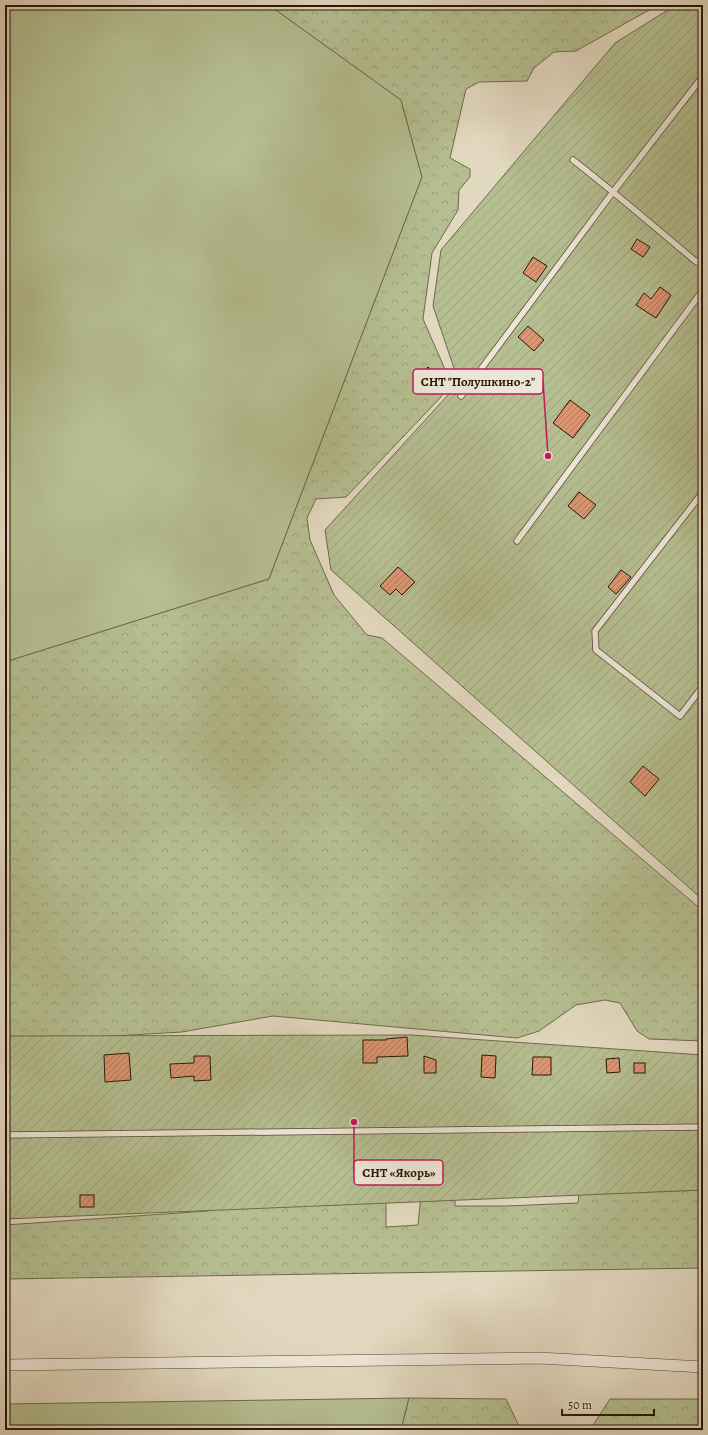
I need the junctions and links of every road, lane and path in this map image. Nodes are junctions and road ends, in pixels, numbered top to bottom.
1 (703, 76) edge
2 (573, 160) dead end
3 (613, 192) junction
4 (703, 265) edge
5 (703, 290) edge
6 (461, 396) dead end
7 (703, 492) edge
8 (517, 541) dead end
9 (703, 686) edge
10 (703, 1127) edge
11 (5, 1135) edge
12 (5, 1365) edge
13 (703, 1367) edge

1 - 3 lane
2 - 3 lane
3 - 4 lane
3 - 6 lane
5 - 8 lane
7 - 9 lane
10 - 11 lane
12 - 13 street

